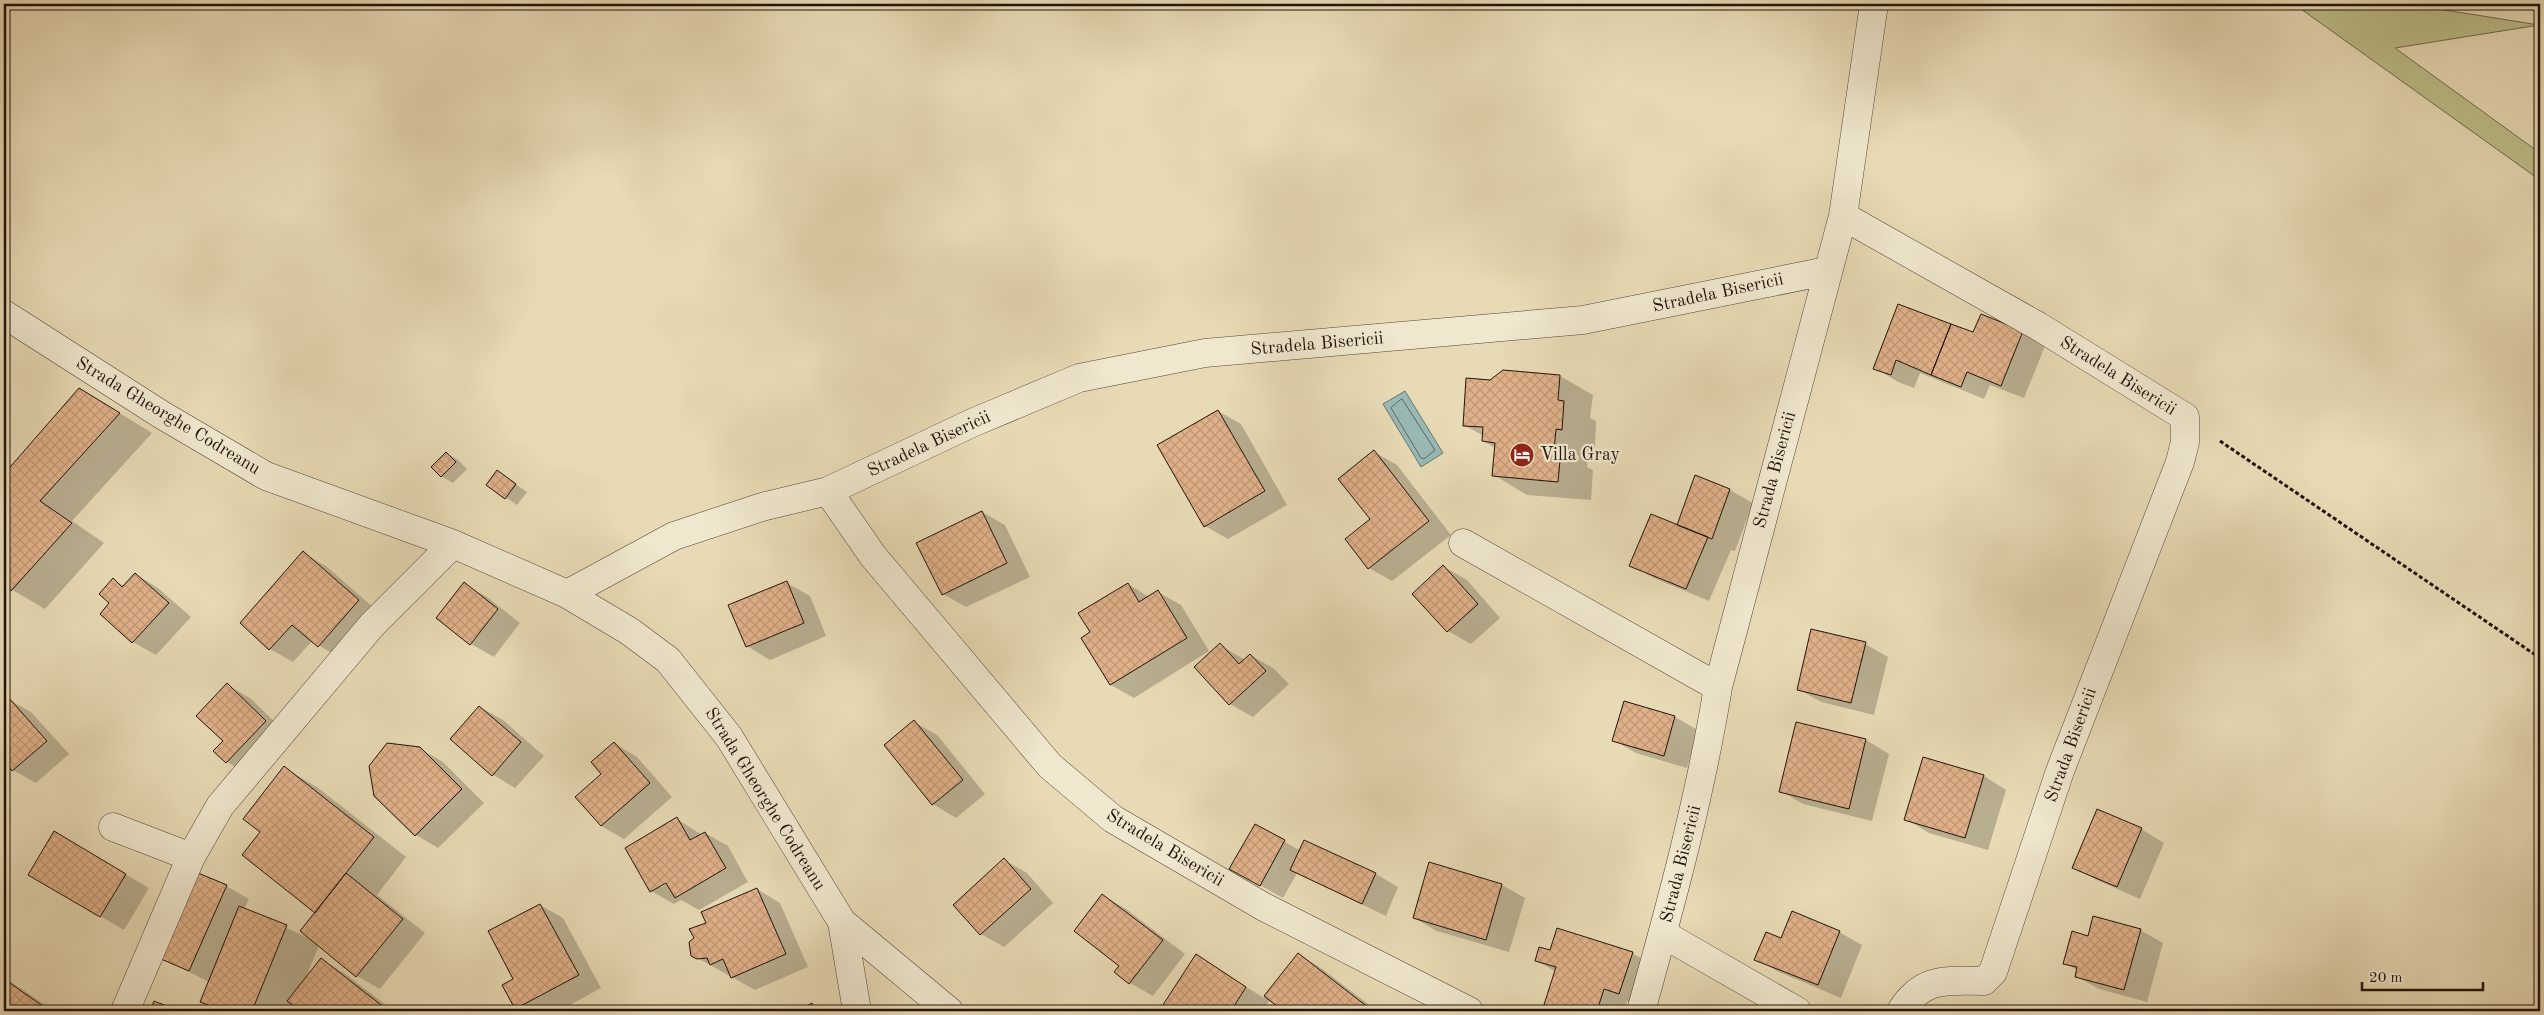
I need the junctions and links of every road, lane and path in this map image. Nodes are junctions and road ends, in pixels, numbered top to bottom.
1 (1874, 4) edge
2 (1843, 216) junction
3 (1827, 270) junction
4 (4, 314) edge
5 (2185, 417) junction
6 (828, 491) junction
7 (1463, 543) dead end
8 (453, 544) junction
9 (567, 594) junction
10 (2540, 658) edge
11 (1718, 687) junction
12 (113, 827) dead end
13 (191, 857) junction
14 (842, 922) junction
15 (1663, 934) junction
16 (125, 1011) edge
17 (857, 1011) edge
18 (949, 1011) edge
19 (1469, 1011) edge
20 (1641, 1011) edge
21 (1797, 1011) edge
22 (1900, 1011) edge

1 - 2 street, Strada Bisericii
2 - 3 street, Strada Bisericii
2 - 5 street, Stradela Bisericii
3 - 6 street, Stradela Bisericii
3 - 11 street, Strada Bisericii
4 - 8 street, Strada Gheorghe Codreanu
5 - 10 path
5 - 22 street, Strada Bisericii
6 - 9 street, Stradela Bisericii
6 - 19 street, Stradela Bisericii
7 - 11 street
8 - 9 street, Strada Gheorghe Codreanu
8 - 13 street
9 - 14 street, Strada Gheorghe Codreanu
11 - 15 street, Strada Bisericii
12 - 13 street
13 - 16 street
14 - 17 street, Strada Gheorghe Codreanu
14 - 18 street
15 - 20 street, Strada Bisericii
15 - 21 street, Strada Bisericii

